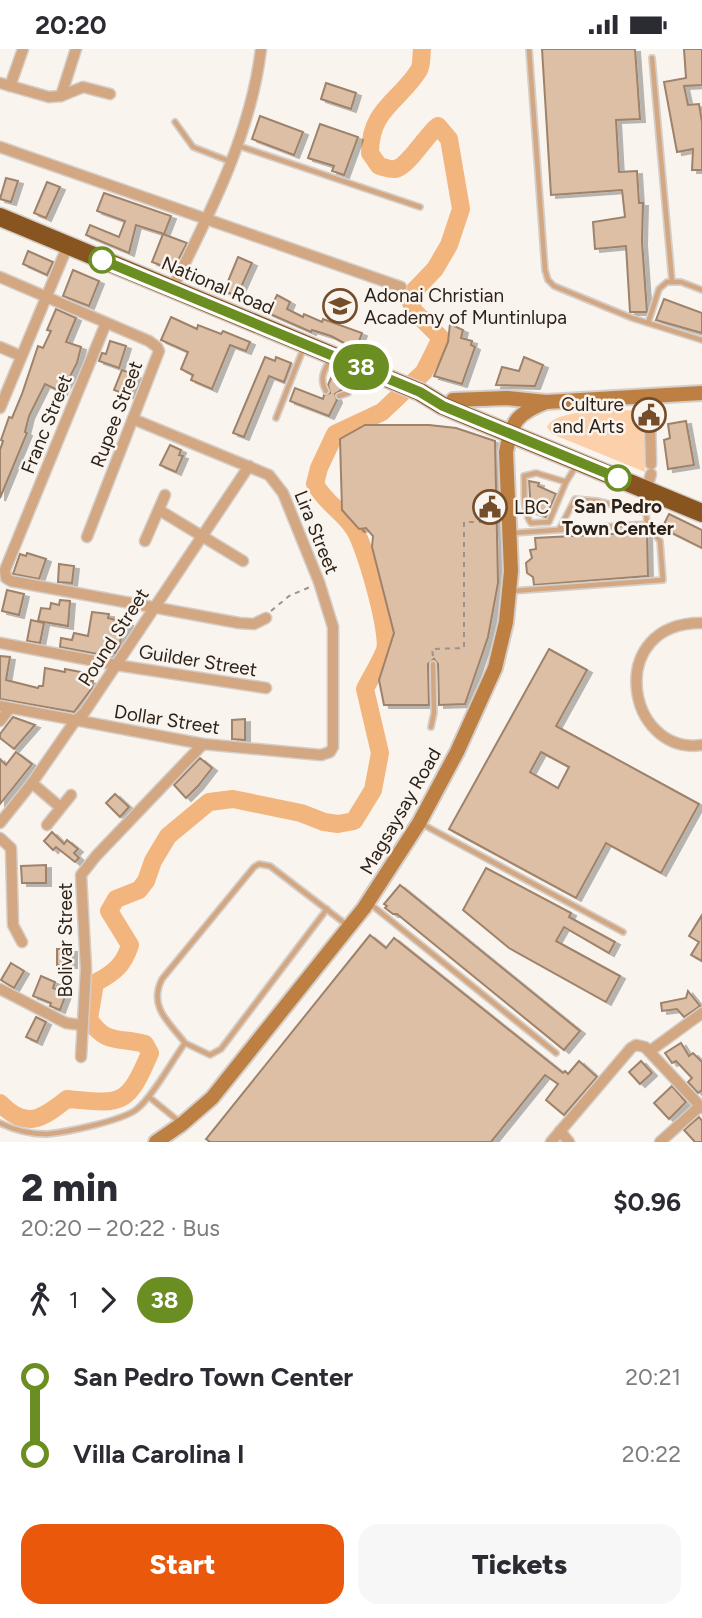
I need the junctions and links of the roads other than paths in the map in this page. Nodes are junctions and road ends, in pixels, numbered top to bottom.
1 (23, 49) edge
2 (76, 49) edge
3 (261, 49) edge
4 (529, 49) edge
5 (653, 58) dead end
6 (5, 85) edge
7 (110, 94) dead end
8 (61, 96) junction
9 (175, 122) dead end
10 (236, 145) junction
11 (0, 147) edge
12 (230, 161) junction
13 (420, 207) dead end
14 (0, 217) edge
15 (207, 218) junction
16 (68, 245) junction
17 (0, 277) edge
18 (672, 281) junction
19 (401, 287) dead end
20 (172, 289) junction
21 (702, 290) edge
22 (47, 297) junction
23 (107, 323) junction
24 (648, 323) junction
25 (702, 340) edge
26 (305, 344) junction
27 (0, 347) edge
28 (332, 355) junction
29 (21, 356) junction
30 (362, 368) junction
31 (326, 391) dead end
32 (420, 392) junction
33 (702, 393) edge
34 (339, 396) dead end
35 (453, 400) junction
36 (546, 402) junction
37 (0, 408) edge
38 (649, 409) junction
39 (276, 418) dead end
40 (133, 419) junction
41 (511, 430) junction
42 (581, 457) junction
43 (249, 466) junction
44 (652, 479) junction
45 (566, 482) junction
46 (165, 495) dead end
47 (702, 502) edge
48 (526, 508) junction
49 (159, 510) junction
50 (646, 513) junction
51 (702, 513) edge
52 (508, 521) junction
53 (647, 524) junction
54 (560, 529) junction
55 (201, 536) junction
56 (87, 537) dead end
57 (145, 541) dead end
58 (243, 561) dead end
59 (4, 572) edge
60 (510, 591) junction
61 (153, 608) junction
62 (266, 618) road end
63 (702, 623) edge
64 (0, 643) edge
65 (433, 664) road end
66 (116, 665) junction
67 (266, 688) dead end
68 (5, 707) edge
69 (0, 721) edge
70 (75, 722) junction
71 (431, 727) dead end
72 (204, 744) junction
73 (702, 745) edge
74 (330, 752) joint
75 (32, 783) junction
76 (71, 795) dead end
77 (60, 807) junction
78 (0, 823) edge
79 (419, 823) junction
80 (47, 825) dead end
81 (0, 838) edge
82 (368, 902) junction
83 (327, 909) junction
84 (349, 927) junction
85 (623, 932) dead end
86 (22, 942) dead end
87 (0, 989) edge
88 (702, 1013) edge
89 (81, 1025) junction
90 (185, 1043) junction
91 (650, 1051) junction
92 (555, 1053) dead end
93 (80, 1057) dead end
94 (149, 1097) junction
95 (701, 1107) edge
96 (0, 1123) edge
97 (182, 1124) junction
98 (560, 1131) junction
99 (163, 1140) edge
100 (551, 1142) edge
101 (569, 1142) edge
102 (660, 1142) edge

1 - 6 street
2 - 8 street
3 - 10 street
4 - 24 lane
5 - 18 lane
6 - 8 street
7 - 8 street
9 - 12 lane
10 - 12 street
10 - 13 lane
11 - 15 street
12 - 15 street
14 - 16 highway, National Road
15 - 19 street
15 - 20 street
16 - 20 highway, National Road
16 - 22 street
17 - 22 street, Rupee Street
18 - 21 lane
18 - 24 lane
20 - 26 highway, National Road
22 - 23 street, Rupee Street
22 - 29 street
23 - 40 street, Rupee Street
23 - 59 street, Franc Street
24 - 25 lane
26 - 28 highway, National Road
26 - 39 lane
27 - 29 street
28 - 30 highway, National Road
28 - 31 lane
29 - 37 street
30 - 32 highway, National Road
30 - 34 lane
32 - 35 highway
32 - 41 highway
33 - 38 main road
35 - 36 main road
35 - 41 highway
36 - 38 main road
36 - 41 main road
38 - 44 street
40 - 43 street, Lira Street
40 - 56 street, Rupee Street
41 - 42 highway
41 - 52 main road, Magsaysay Road
42 - 44 highway
42 - 45 lane
43 - 55 street, Pound Street
43 - 74 street, Lira Street
44 - 47 highway
44 - 50 lane
44 - 51 highway
45 - 48 lane
45 - 48 lane
46 - 49 street
48 - 52 lane
49 - 55 street
49 - 57 street
50 - 53 lane
50 - 54 lane
52 - 54 lane
52 - 60 main road, Magsaysay Road
53 - 54 lane
53 - 60 lane
55 - 58 street
55 - 61 street, Pound Street
59 - 61 street
60 - 79 main road, Magsaysay Road
61 - 62 street
61 - 66 street, Pound Street
63 - 73 street
64 - 66 street, Guilder Street
65 - 71 lane
66 - 67 street, Guilder Street
66 - 70 street, Pound Street
68 - 69 street
68 - 70 street, Dollar Street
70 - 72 street, Dollar Street
70 - 75 street, Pound Street
72 - 74 street, Dollar Street
72 - 89 street, Bolivar Street
75 - 77 street
75 - 78 street, Pound Street
76 - 77 street
77 - 80 street
79 - 82 main road, Magsaysay Road
79 - 85 lane
81 - 86 street
82 - 84 main road, Magsaysay Road
82 - 92 lane
83 - 84 lane
83 - 90 lane
83 - 90 lane
84 - 97 main road, Magsaysay Road
87 - 89 street
88 - 91 street
89 - 93 street, Bolivar Street
90 - 94 lane
91 - 95 street
91 - 98 street
94 - 96 lane
94 - 97 lane
95 - 102 street
97 - 99 main road, Magsaysay Road
98 - 100 street
98 - 101 street

